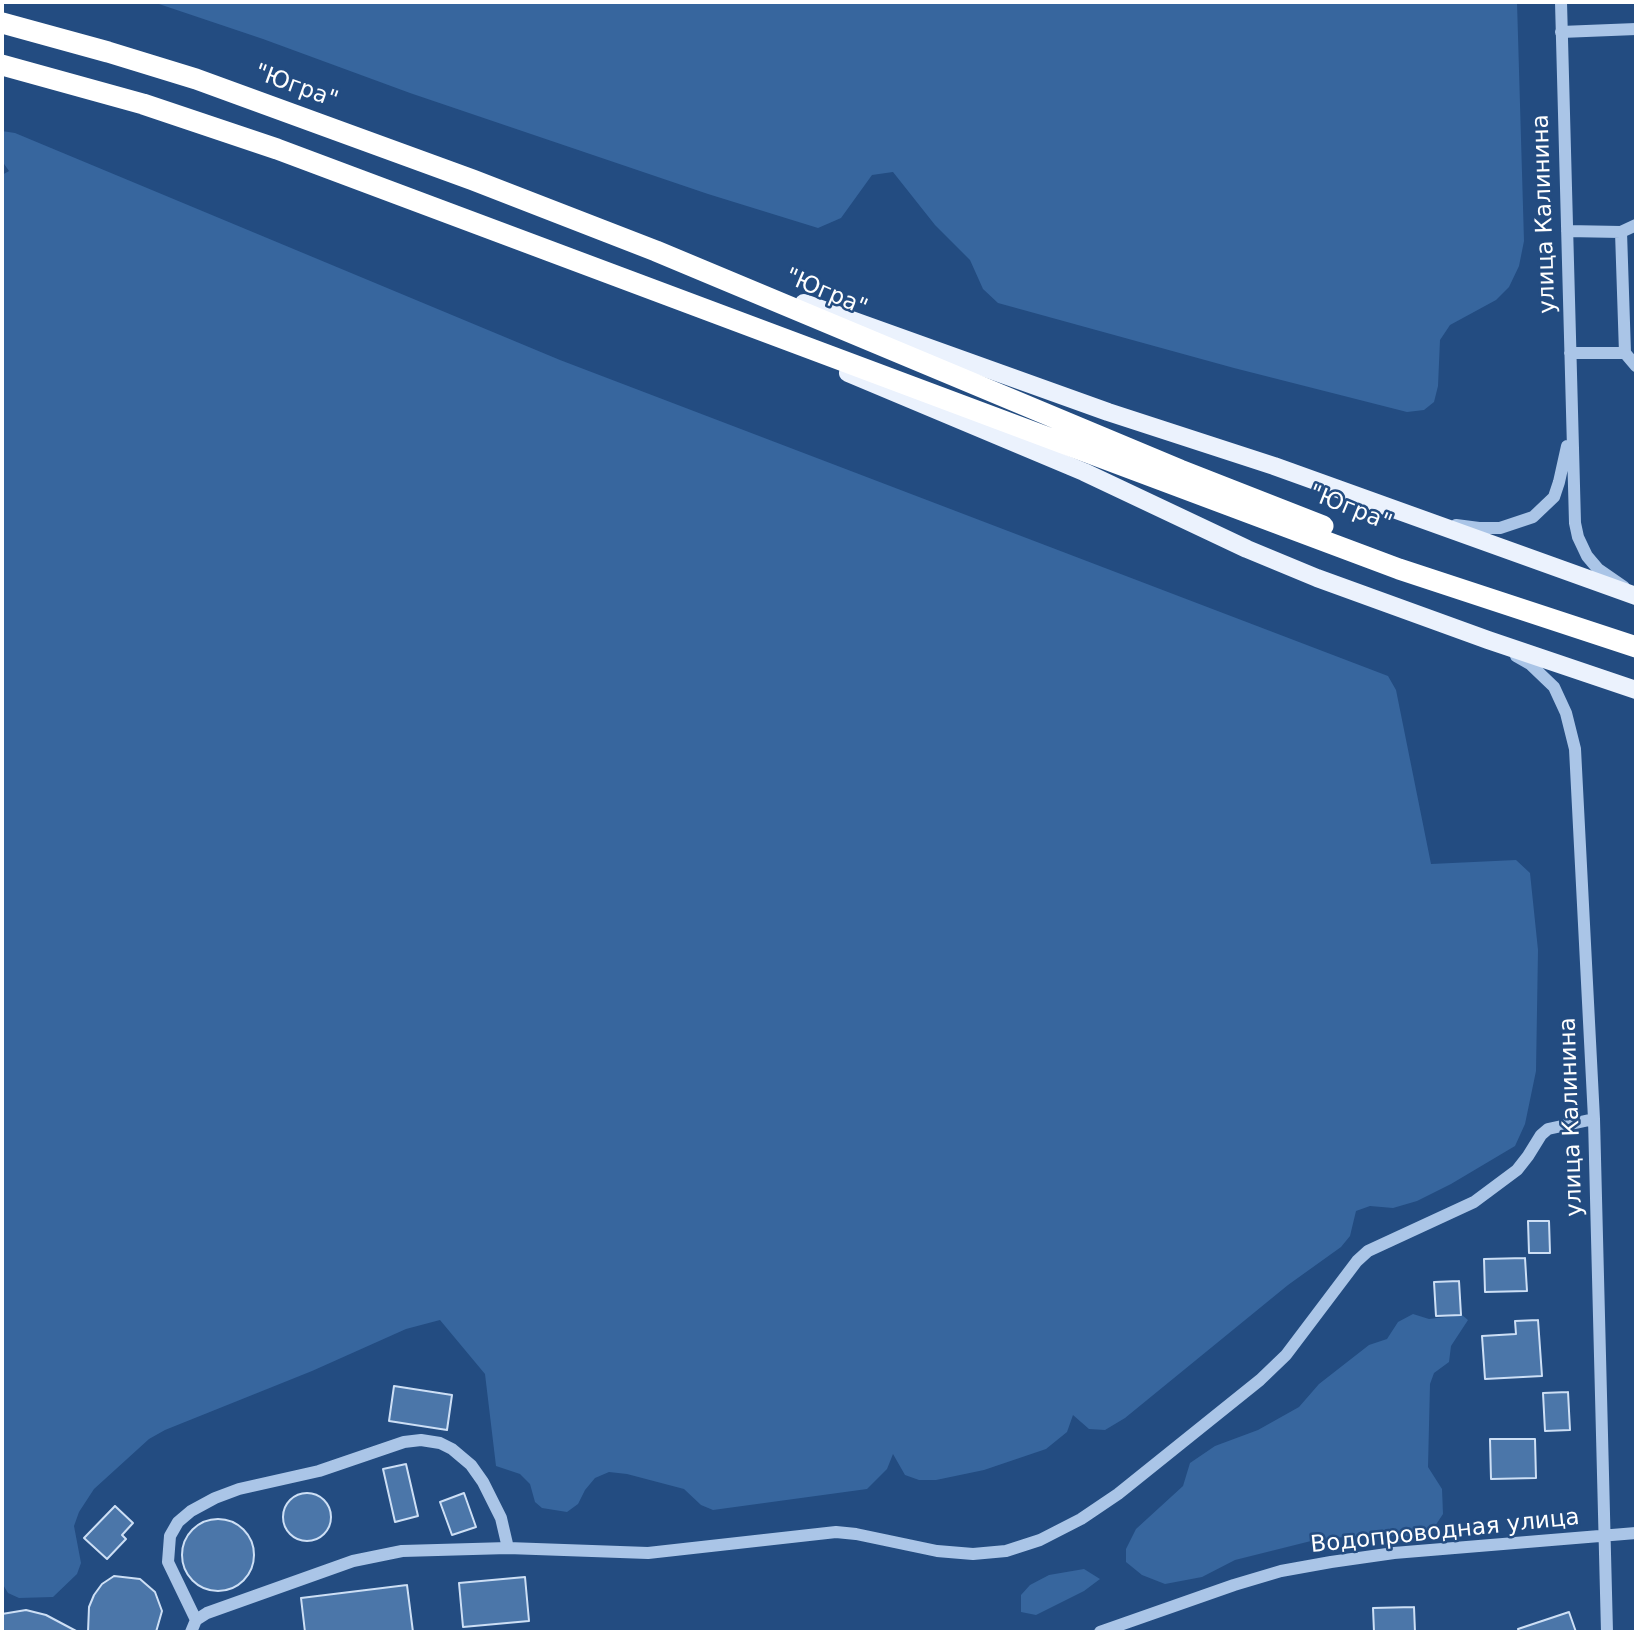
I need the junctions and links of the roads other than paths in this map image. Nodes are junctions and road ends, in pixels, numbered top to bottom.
1 (1560, 2) edge
2 (2, 23) edge
3 (1636, 29) edge
4 (1561, 32) junction
5 (2, 65) edge
6 (1636, 225) edge
7 (1567, 231) junction
8 (1621, 232) junction
9 (656, 251) junction
10 (639, 286) junction
11 (1570, 353) junction
12 (1625, 353) junction
13 (1636, 366) edge
14 (1571, 425) junction
15 (1423, 520) junction
16 (1636, 596) edge
17 (1488, 640) junction
18 (1628, 644) edge
19 (1636, 690) edge
20 (1594, 1119) junction
21 (1636, 1533) edge
22 (1606, 1537) junction
23 (508, 1548) junction
24 (194, 1626) edge
25 (1100, 1632) edge
26 (1607, 1632) edge

1 - 4 street, улица Калинина
2 - 9 highway, "Югра"
3 - 4 street
4 - 7 street, улица Калинина
5 - 10 highway, "Югра"
6 - 8 street
7 - 8 street
7 - 11 street, улица Калинина
8 - 12 street
9 - 15 main road
9 - 18 highway, "Югра"
10 - 17 main road
10 - 18 highway, "Югра"
11 - 12 street
11 - 14 street, улица Калинина
12 - 13 street
14 - 15 street
14 - 16 street
15 - 16 main road
17 - 19 main road
17 - 20 street, улица Калинина
20 - 22 street, улица Калинина
20 - 23 street
21 - 22 street, Водопроводная улица
22 - 25 street, Водопроводная улица
22 - 26 street, улица Калинина
23 - 24 street
23 - 24 street

